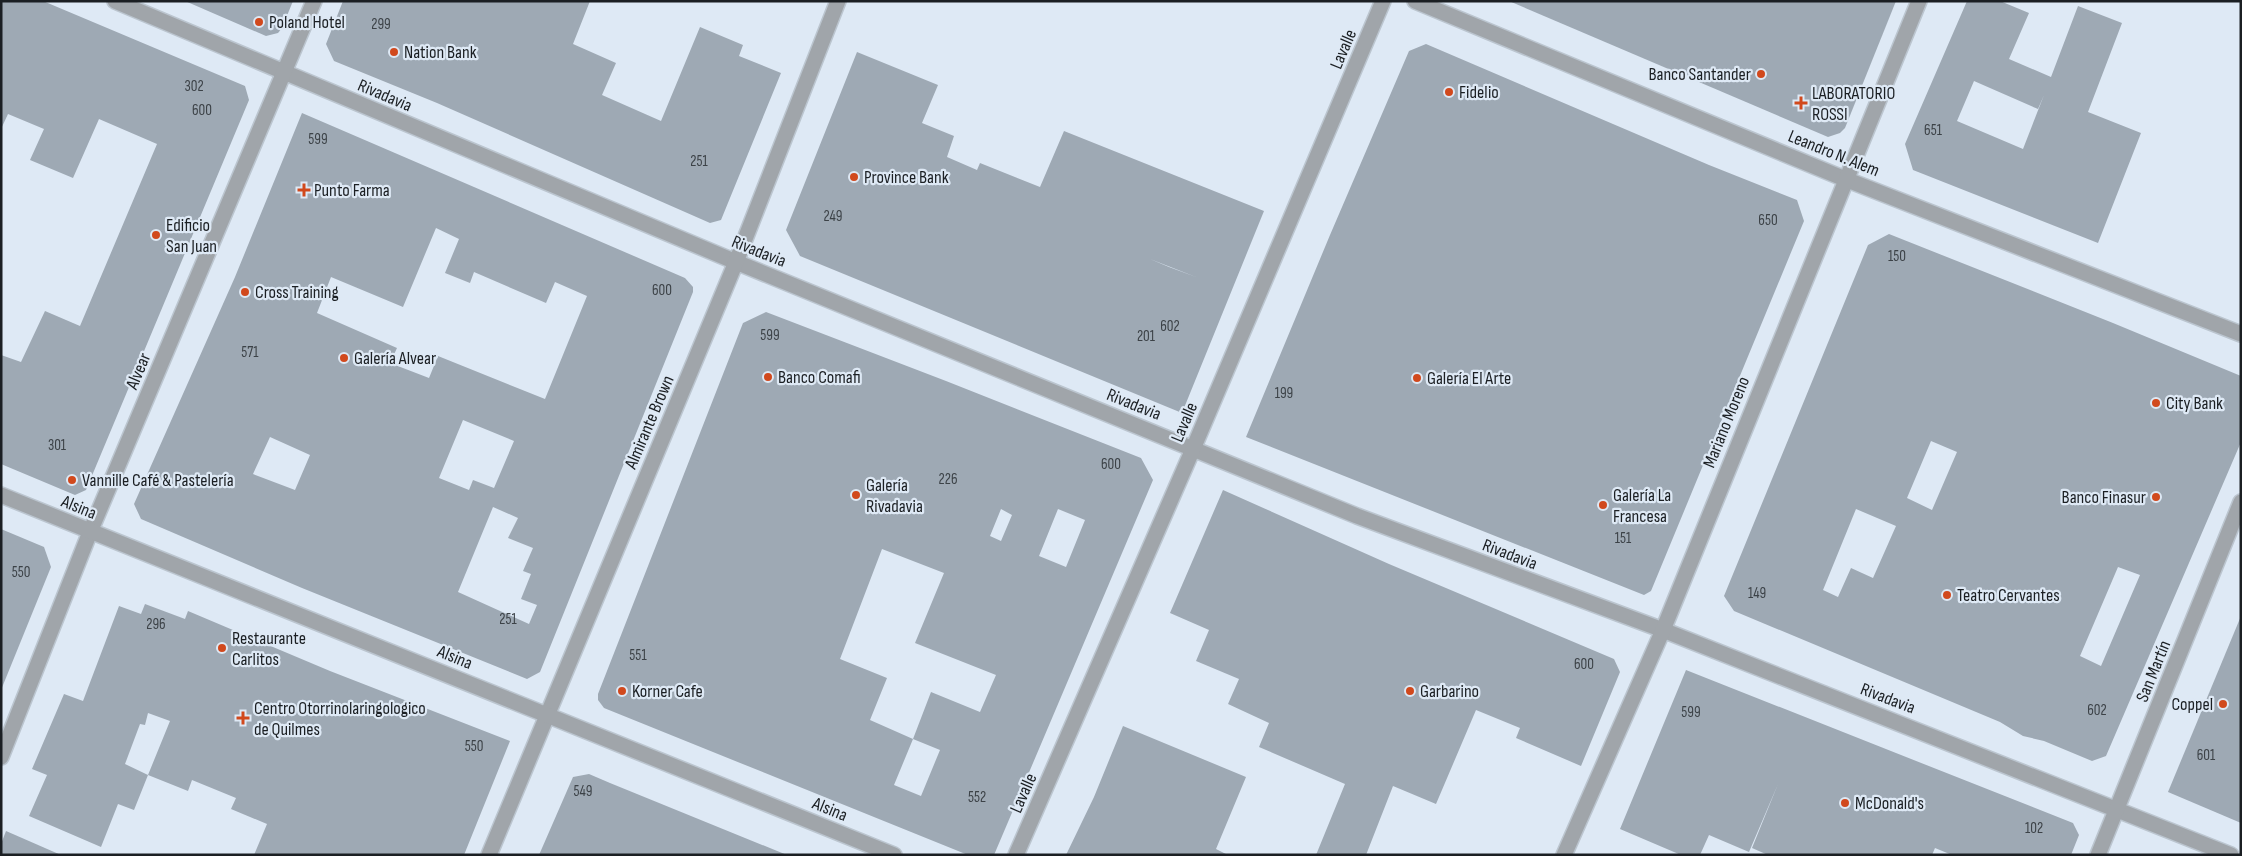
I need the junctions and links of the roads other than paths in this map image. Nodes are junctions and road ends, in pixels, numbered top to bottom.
1 (114, 1) edge
2 (314, 1) edge
3 (838, 1) edge
4 (1383, 1) edge
5 (1415, 1) edge
6 (1918, 1) edge
7 (284, 73) junction
8 (1845, 179) junction
9 (736, 262) junction
10 (2241, 334) edge
11 (1193, 448) junction
12 (1, 495) edge
13 (2241, 502) edge
14 (90, 532) junction
15 (1663, 630) junction
16 (548, 714) junction
17 (1, 757) edge
18 (2118, 809) junction
19 (489, 855) edge
20 (894, 855) edge
21 (1016, 855) edge
22 (1564, 855) edge
23 (2098, 855) edge
24 (2231, 855) edge

1 - 7 street, Rivadavia
2 - 7 street, Alvear
3 - 9 street, Almirante Brown
4 - 11 street, Lavalle
5 - 8 street, Leandro N. Alem
6 - 8 street, Mariano Moreno
7 - 9 street, Rivadavia
7 - 14 street, Alvear
8 - 10 street, Leandro N. Alem
8 - 15 street, Mariano Moreno
9 - 11 street, Rivadavia
9 - 16 street, Almirante Brown
11 - 15 street, Rivadavia
11 - 21 street, Lavalle
12 - 14 street, Alsina
13 - 18 street, San Martín
14 - 16 street, Alsina
14 - 17 street, Alvear
15 - 18 street, Rivadavia
15 - 22 street, Mariano Moreno
16 - 19 street, Almirante Brown
16 - 20 street, Alsina
18 - 23 street, San Martín
18 - 24 street, Rivadavia

